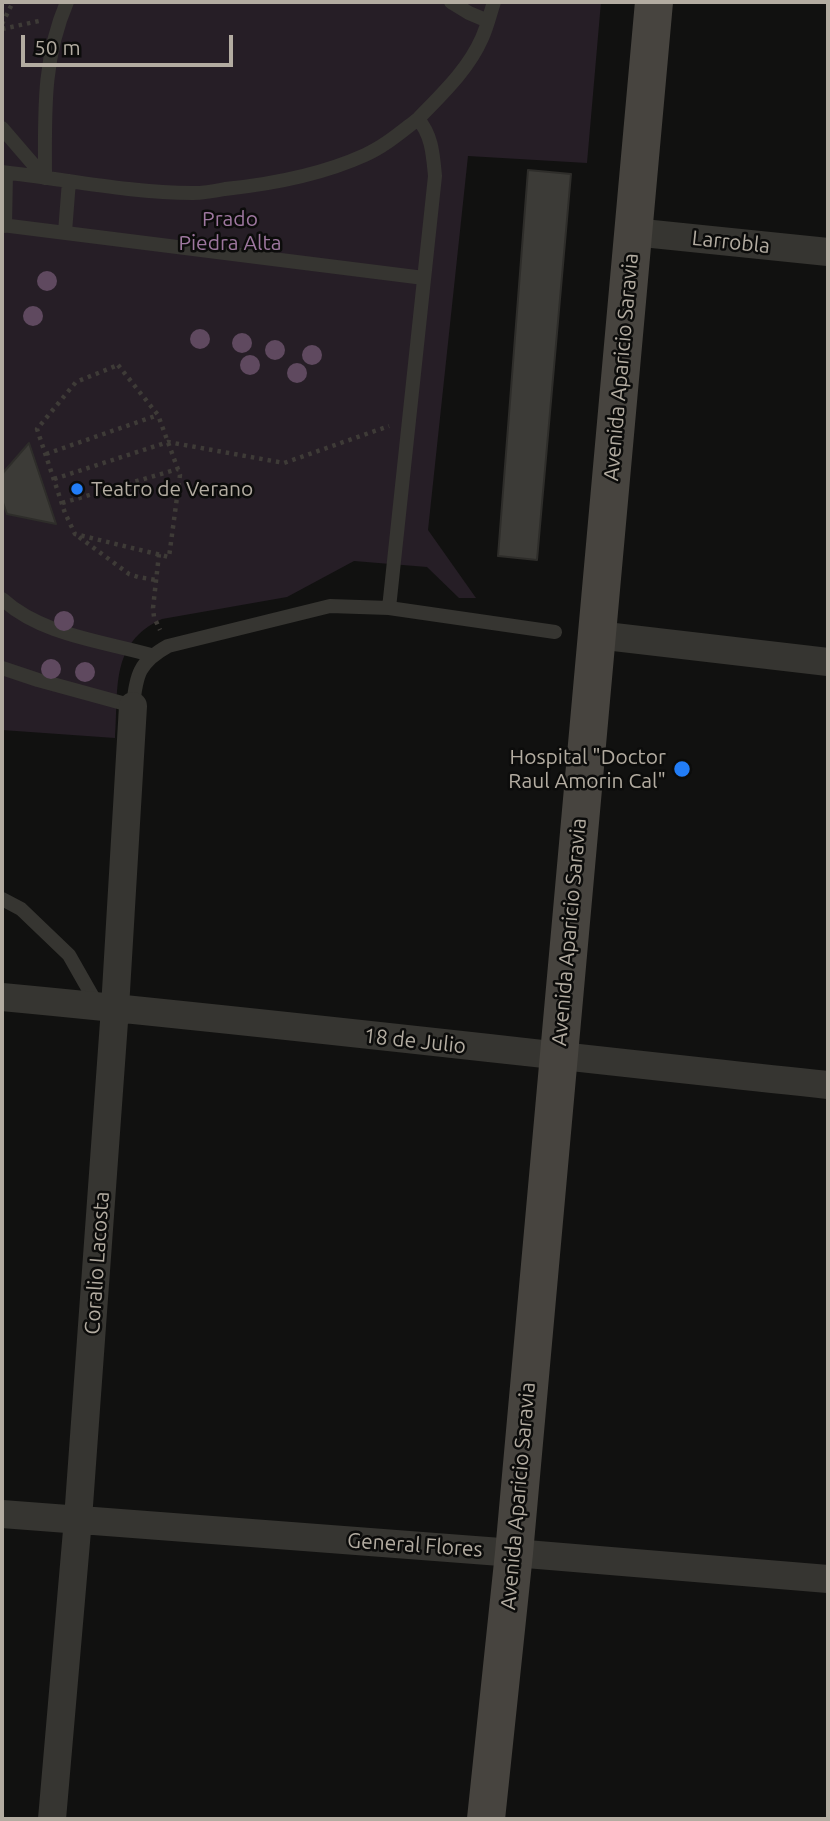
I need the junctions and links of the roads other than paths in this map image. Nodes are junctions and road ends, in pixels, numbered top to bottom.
1 (67, 2) edge
2 (451, 2) edge
3 (494, 2) edge
4 (654, 2) edge
5 (488, 21) junction
6 (418, 119) junction
7 (2, 128) edge
8 (4, 173) edge
9 (45, 178) junction
10 (69, 181) junction
11 (4, 226) edge
12 (65, 232) junction
13 (633, 232) junction
14 (828, 253) edge
15 (424, 278) junction
16 (2, 599) edge
17 (389, 608) junction
18 (555, 632) dead end
19 (597, 635) junction
20 (151, 655) junction
21 (828, 662) edge
22 (2, 668) edge
23 (133, 706) junction
24 (2, 900) edge
25 (2, 997) edge
26 (106, 1007) junction
27 (558, 1057) junction
28 (828, 1085) edge
29 (2, 1514) edge
30 (78, 1519) junction
31 (514, 1553) junction
32 (828, 1579) edge
33 (52, 1819) edge
34 (486, 1819) edge

1 - 9 lane
2 - 5 lane
3 - 5 lane
4 - 13 street, Avenida Aparicio Saravia
5 - 6 lane
6 - 10 lane
6 - 15 lane
7 - 9 lane
8 - 9 lane
8 - 11 lane
9 - 10 lane
10 - 12 lane
11 - 12 lane
12 - 15 lane
13 - 14 street, Larrobla
13 - 19 street, Avenida Aparicio Saravia
15 - 17 lane
16 - 20 lane
17 - 18 lane
17 - 20 lane
19 - 21 street
19 - 27 street, Avenida Aparicio Saravia
20 - 23 lane
22 - 23 lane
23 - 26 street, Coralio Lacosta
24 - 26 lane
25 - 26 street, 18 de Julio
26 - 27 street, 18 de Julio
26 - 30 street, Coralio Lacosta
27 - 28 street, 18 de Julio
27 - 31 street, Avenida Aparicio Saravia
29 - 30 street, General Flores
30 - 31 street, General Flores
30 - 33 street, Coralio Lacosta
31 - 32 street, General Flores
31 - 34 street, Avenida Aparicio Saravia

